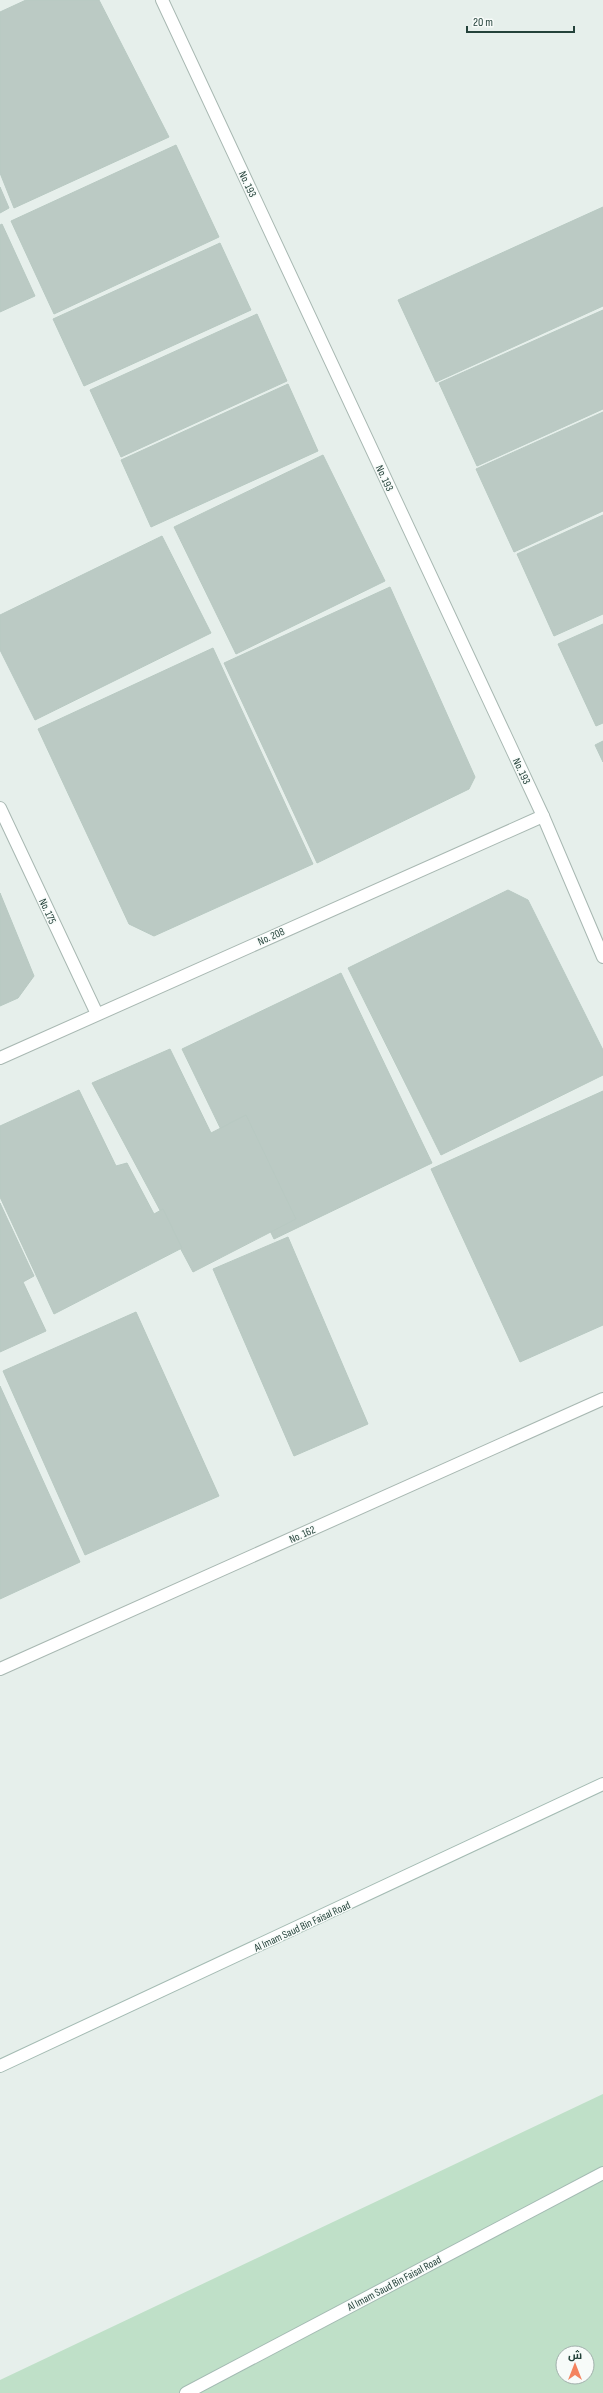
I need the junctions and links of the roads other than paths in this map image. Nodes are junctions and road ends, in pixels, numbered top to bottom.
1 (162, 0) edge
2 (0, 808) edge
3 (543, 816) junction
4 (603, 957) edge
5 (97, 1014) junction
6 (0, 1058) edge
7 (603, 1399) edge
8 (0, 1670) edge
9 (603, 1784) edge
10 (0, 2066) edge
11 (603, 2173) edge
12 (186, 2393) edge

1 - 3 street, No. 193
2 - 5 street, No. 175
3 - 4 street, No. 193
3 - 5 street, No. 208
5 - 6 street, No. 208
7 - 8 street, No. 162
9 - 10 street, Al Imam Saud Bin Faisal Road
11 - 12 street, Al Imam Saud Bin Faisal Road

